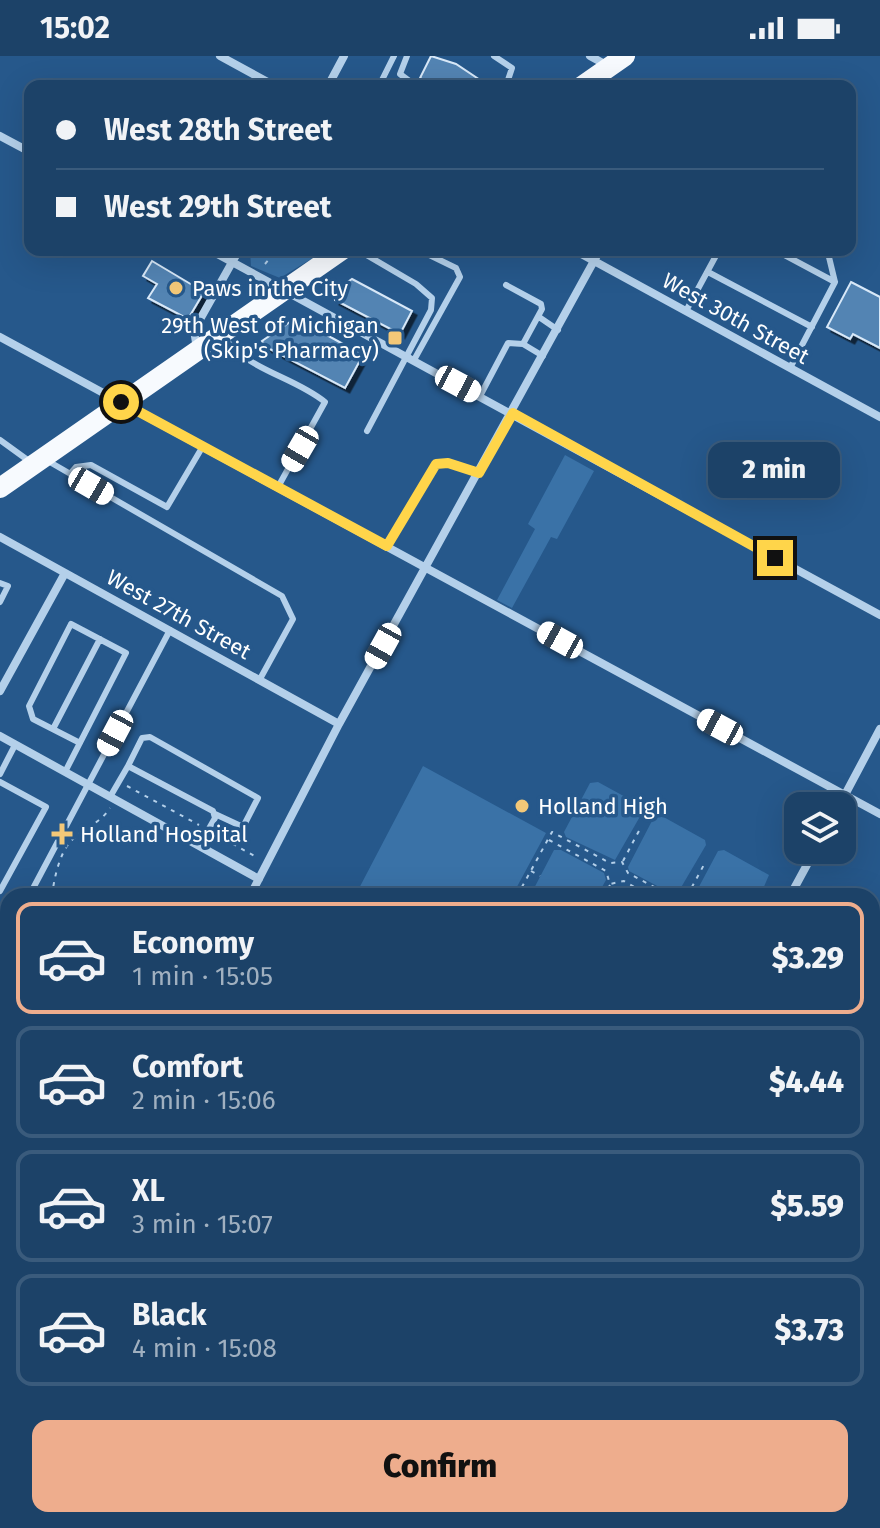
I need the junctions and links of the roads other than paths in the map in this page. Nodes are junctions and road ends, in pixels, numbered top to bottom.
1 (220, 56) edge
2 (344, 56) edge
3 (394, 56) edge
4 (407, 56) edge
5 (494, 56) edge
6 (590, 56) edge
7 (618, 62) edge
8 (264, 80) edge
9 (331, 80) edge
10 (382, 80) edge
11 (408, 80) edge
12 (508, 80) edge
13 (591, 80) edge
14 (0, 136) edge
15 (24, 149) edge
16 (221, 256) edge
17 (236, 256) edge
18 (333, 256) edge
19 (368, 256) edge
20 (431, 256) edge
21 (585, 256) edge
22 (597, 256) edge
23 (716, 256) edge
24 (786, 256) edge
25 (829, 256) edge
26 (594, 261) junction
27 (232, 262) junction
28 (708, 272) junction
29 (835, 282) junction
30 (506, 285) dead end
31 (285, 290) junction
32 (686, 311) junction
33 (539, 317) junction
34 (812, 327) junction
35 (558, 330) junction
36 (221, 333) junction
37 (1, 341) edge
38 (523, 344) junction
39 (197, 349) junction
40 (543, 356) junction
41 (410, 358) junction
42 (790, 368) junction
43 (480, 396) junction
44 (121, 402) junction
45 (513, 413) junction
46 (880, 417) edge
47 (367, 431) dead end
48 (0, 440) edge
49 (203, 446) junction
50 (39, 461) junction
51 (479, 473) junction
52 (70, 474) junction
53 (278, 487) junction
54 (0, 488) edge
55 (0, 537) edge
56 (387, 546) junction
57 (427, 568) junction
58 (65, 573) junction
59 (0, 583) edge
60 (0, 602) edge
61 (880, 615) edge
62 (170, 630) junction
63 (100, 639) junction
64 (260, 679) junction
65 (0, 691) edge
66 (339, 724) junction
67 (53, 729) junction
68 (880, 729) edge
69 (0, 736) edge
70 (80, 743) junction
71 (15, 745) junction
72 (128, 766) junction
73 (65, 772) junction
74 (0, 774) edge
75 (0, 782) edge
76 (87, 784) junction
77 (839, 792) edge
78 (847, 792) edge
79 (112, 798) junction
80 (856, 801) edge
81 (215, 814) junction
82 (880, 814) edge
83 (199, 846) junction
84 (807, 864) edge
85 (259, 879) junction
86 (2, 888) edge
87 (33, 888) edge
88 (254, 888) edge
89 (794, 888) edge

1 - 8 street
2 - 9 street
3 - 10 lane
4 - 11 lane
5 - 12 lane
6 - 7 street
7 - 13 main road
14 - 15 street
16 - 27 street
17 - 27 street
18 - 31 main road
19 - 41 lane
20 - 41 lane
21 - 26 street, West 30th Street
22 - 26 street
23 - 28 lane
24 - 29 lane
25 - 29 lane
26 - 32 street, West 30th Street
26 - 35 street
27 - 31 street
27 - 39 street
28 - 32 lane
28 - 34 lane
29 - 34 lane
30 - 33 lane
31 - 36 main road
31 - 41 street
32 - 42 street, West 30th Street
33 - 35 lane
33 - 38 lane
34 - 42 lane
35 - 40 street
36 - 39 main road
36 - 53 lane
37 - 44 street
38 - 40 lane
38 - 43 lane
39 - 44 main road
40 - 45 street
41 - 43 street
41 - 47 lane
42 - 46 street, West 30th Street
43 - 45 street
44 - 49 street
44 - 50 main road
45 - 51 street
45 - 61 street
48 - 50 lane
49 - 52 lane
49 - 53 street
50 - 52 lane
50 - 54 main road
51 - 56 lane
51 - 57 street
52 - 64 lane
53 - 56 street
55 - 58 street, West 27th Street
56 - 57 street
57 - 66 street
57 - 77 street
58 - 62 street, West 27th Street
58 - 65 street
59 - 60 lane
62 - 64 street, West 27th Street
62 - 76 lane
63 - 67 lane
63 - 67 lane
63 - 70 lane
64 - 66 street, West 27th Street
66 - 85 street
67 - 70 lane
68 - 78 street
69 - 71 street
70 - 73 lane
71 - 73 street
71 - 74 lane
72 - 79 lane
72 - 81 lane
72 - 81 lane
73 - 76 street
75 - 86 lane
76 - 79 street
76 - 87 lane
79 - 83 street
80 - 82 street
81 - 83 lane
83 - 85 street
84 - 89 street
85 - 88 street

